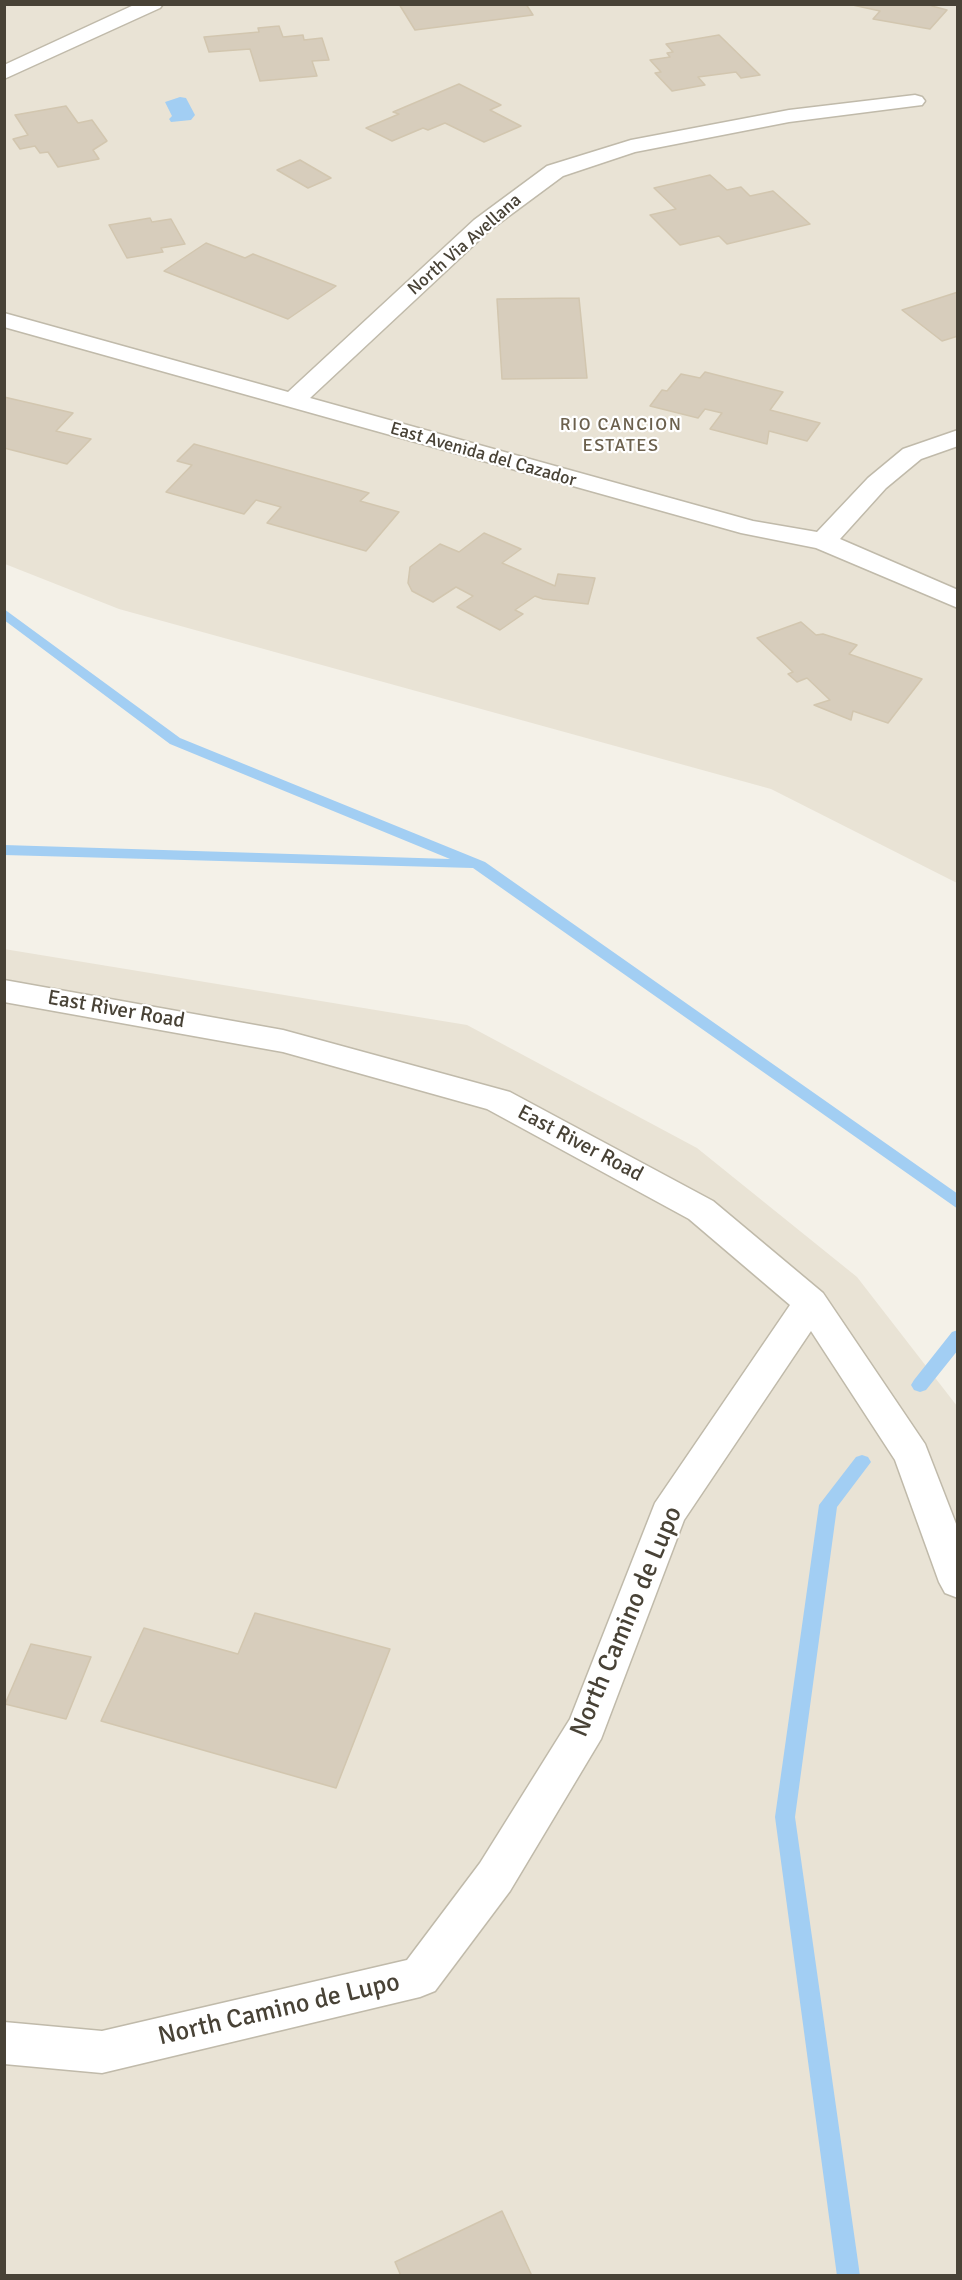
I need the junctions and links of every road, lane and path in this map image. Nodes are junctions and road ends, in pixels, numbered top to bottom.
1 (153, 4) edge
2 (4, 73) edge
3 (915, 101) dead end
4 (4, 320) edge
5 (292, 401) junction
6 (957, 437) edge
7 (823, 541) junction
8 (957, 600) edge
9 (4, 991) edge
10 (811, 1303) junction
11 (957, 1582) edge
12 (4, 2043) edge

1 - 2 street
3 - 5 street, North Via Avellana
4 - 5 street, East Avenida del Cazador
5 - 7 street, East Avenida del Cazador
6 - 7 street
7 - 8 street, East Avenida del Cazador
9 - 10 street, East River Road
10 - 11 street, East River Road
10 - 12 street, North Camino de Lupo

